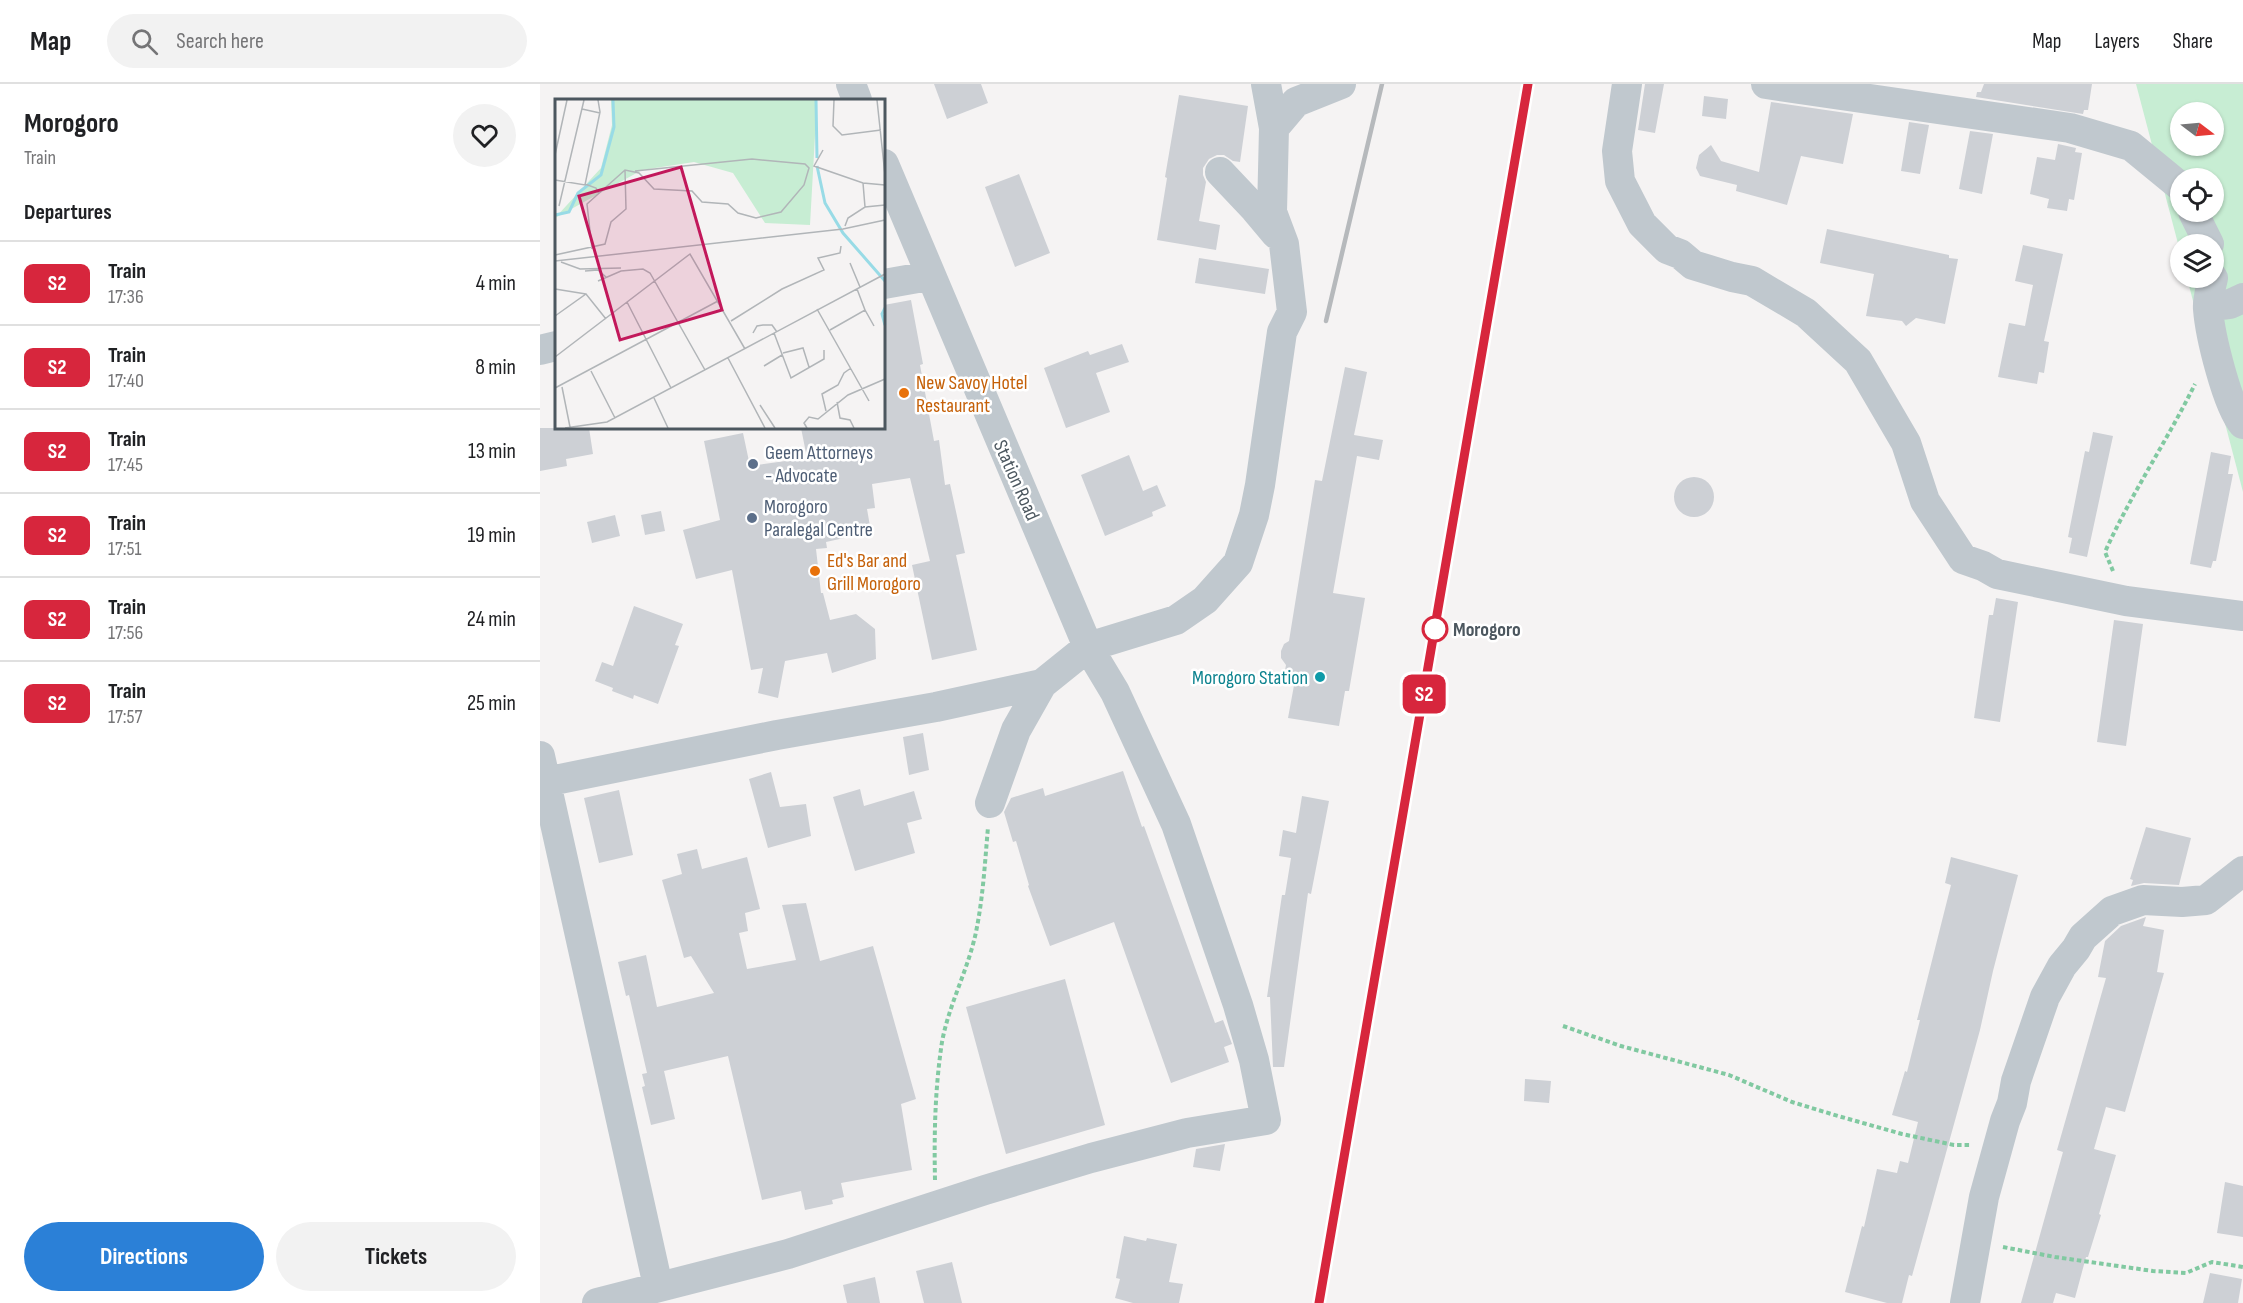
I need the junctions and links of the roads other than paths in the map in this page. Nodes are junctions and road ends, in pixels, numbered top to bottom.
1 (851, 84) edge
2 (1266, 84) edge
3 (1341, 84) edge
4 (1627, 84) edge
5 (1766, 84) edge
6 (858, 99) edge
7 (1274, 129) junction
8 (885, 166) edge
9 (1220, 172) dead end
10 (2170, 178) edge
11 (1284, 244) junction
12 (929, 276) junction
13 (885, 284) edge
14 (2211, 288) edge
15 (2243, 298) edge
16 (2208, 307) junction
17 (555, 346) edge
18 (540, 350) edge
19 (2243, 424) edge
20 (2243, 616) edge
21 (1088, 647) junction
22 (1042, 684) junction
23 (542, 773) edge
24 (990, 803) road end
25 (2243, 871) edge
26 (658, 1286) junction
27 (597, 1303) edge
28 (1965, 1303) edge

1 - 6 street
2 - 7 street
3 - 7 street
4 - 20 street
5 - 10 street
7 - 11 street
8 - 12 street, Station Road
9 - 11 street
11 - 21 street
12 - 13 street
12 - 21 street, Station Road
14 - 16 street
15 - 16 street
16 - 19 street
17 - 18 street
21 - 22 street
21 - 26 street, Station Road
22 - 23 street
22 - 24 street
23 - 26 street
25 - 28 street
26 - 27 street

